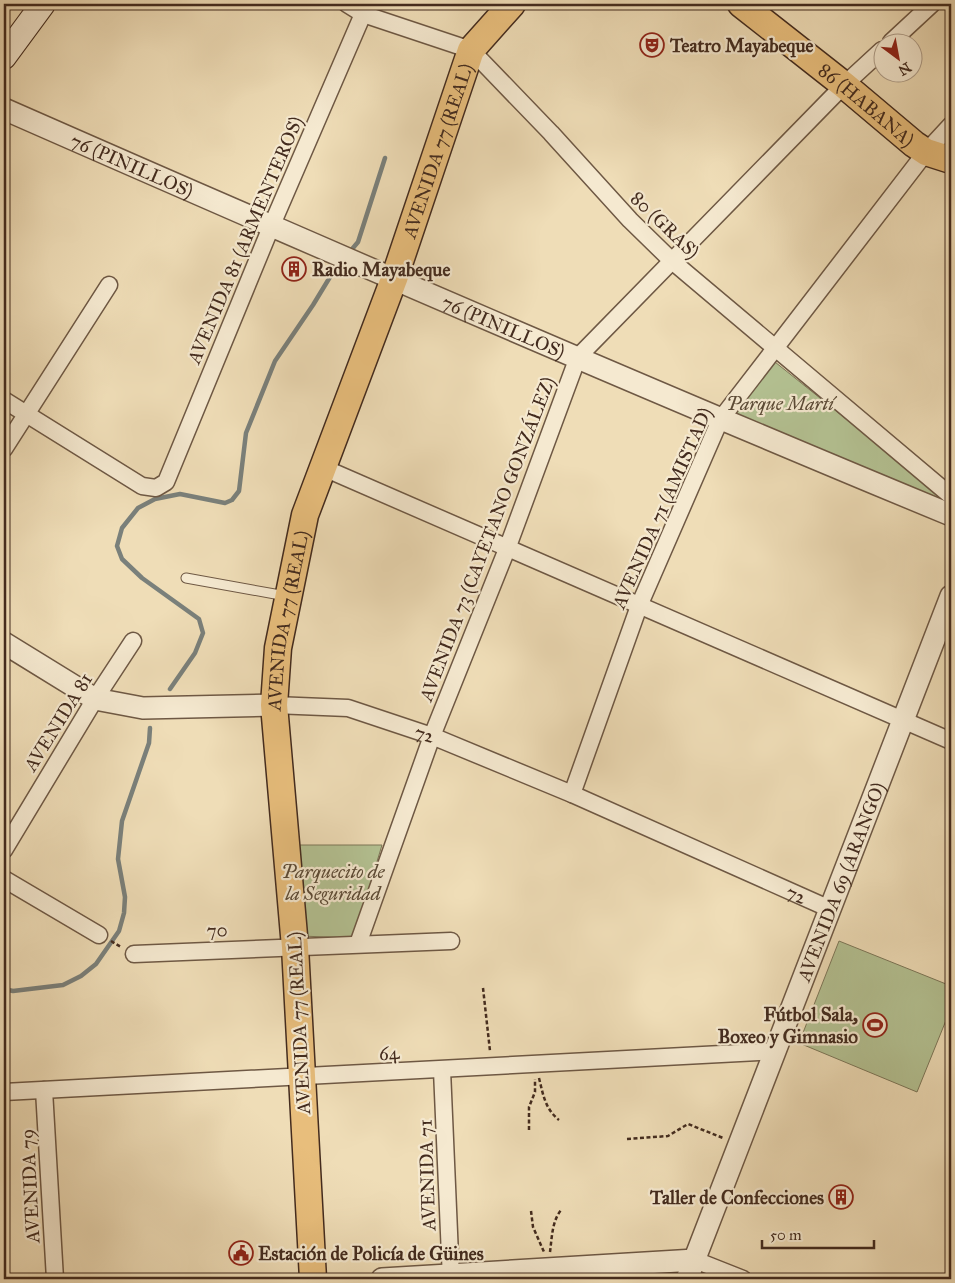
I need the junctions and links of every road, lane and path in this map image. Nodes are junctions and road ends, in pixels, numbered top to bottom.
1 (43, 4) edge
2 (347, 4) edge
3 (512, 4) edge
4 (741, 4) edge
5 (932, 4) edge
6 (363, 14) junction
7 (902, 32) edge
8 (471, 50) junction
9 (4, 56) edge
10 (872, 59) edge
11 (844, 86) junction
12 (4, 109) edge
13 (951, 125) edge
14 (926, 152) junction
15 (951, 160) edge
16 (271, 227) junction
17 (672, 261) junction
18 (394, 279) junction
19 (109, 285) dead end
20 (775, 347) junction
21 (578, 357) junction
22 (4, 400) edge
23 (26, 414) junction
24 (720, 420) junction
25 (4, 449) edge
26 (324, 468) junction
27 (951, 496) edge
28 (951, 515) edge
29 (507, 549) junction
30 (186, 578) dead end
31 (288, 596) junction
32 (951, 596) edge
33 (639, 606) junction
34 (133, 641) dead end
35 (4, 643) edge
36 (95, 699) junction
37 (274, 705) junction
38 (902, 720) junction
39 (432, 736) junction
40 (951, 741) edge
41 (572, 794) junction
42 (4, 850) edge
43 (4, 879) edge
44 (830, 909) junction
45 (99, 935) joint
46 (451, 941) dead end
47 (358, 944) junction
48 (295, 947) junction
49 (134, 954) joint
50 (483, 988) dead end
51 (777, 1051) junction
52 (535, 1064) junction
53 (491, 1067) junction
54 (442, 1070) junction
55 (302, 1077) junction
56 (44, 1090) junction
57 (4, 1092) edge
58 (558, 1120) dead end
59 (529, 1130) dead end
60 (627, 1139) dead end
61 (740, 1145) junction
62 (562, 1209) dead end
63 (531, 1211) dead end
64 (548, 1270) junction
65 (691, 1270) edge
66 (451, 1277) edge
67 (55, 1279) edge
68 (313, 1279) edge
69 (382, 1279) edge
70 (743, 1279) edge

1 - 9 main road
2 - 6 street, 80 (GRAS)
3 - 8 main road, AVENIDA 77 (REAL)
4 - 11 main road, 86 (HABANA)
5 - 7 street
6 - 8 street, 80 (GRAS)
6 - 16 street, AVENIDA 81 (ARMENTEROS)
8 - 17 street, 80 (GRAS)
8 - 18 main road, AVENIDA 77 (REAL)
10 - 11 street, AVENIDA 73 (CAYETANO GONZÁLEZ)
11 - 14 main road, 86 (HABANA)
11 - 17 street, AVENIDA 73 (CAYETANO GONZÁLEZ)
12 - 16 street, 76 (PINILLOS)
13 - 14 street, AVENIDA 71 (AMISTAD)
14 - 15 main road, 86 (HABANA)
14 - 20 street, AVENIDA 71 (AMISTAD)
16 - 18 street, 76 (PINILLOS)
16 - 23 street, AVENIDA 81 (ARMENTEROS)
17 - 20 street, 80 (GRAS)
17 - 21 street, AVENIDA 73 (CAYETANO GONZÁLEZ)
18 - 21 street, 76 (PINILLOS)
18 - 26 main road, AVENIDA 77 (REAL)
19 - 23 street
20 - 24 street, AVENIDA 71 (AMISTAD)
20 - 27 street, 80 (GRAS)
21 - 24 street, 76 (PINILLOS)
21 - 29 street, AVENIDA 73 (CAYETANO GONZÁLEZ)
22 - 23 street
23 - 25 street
24 - 28 street, 76 (PINILLOS)
24 - 33 street, AVENIDA 71 (AMISTAD)
26 - 29 street
26 - 31 main road, AVENIDA 77 (REAL)
29 - 33 street
29 - 39 street, AVENIDA 73 (CAYETANO GONZÁLEZ)
30 - 31 lane
31 - 37 main road, AVENIDA 77 (REAL)
32 - 38 street, AVENIDA 69 (ARANGO)
33 - 38 street
33 - 41 street, AVENIDA 71 (AMISTAD)
34 - 36 street, AVENIDA 81
35 - 36 street, 72
36 - 37 street, 72
36 - 42 street, AVENIDA 81
37 - 39 street, 72
37 - 48 main road, AVENIDA 77 (REAL)
38 - 40 street
38 - 44 street, AVENIDA 69 (ARANGO)
39 - 41 street, 72
39 - 47 street, AVENIDA 73 (CAYETANO GONZÁLEZ)
41 - 44 street, 72
43 - 45 street
44 - 51 street, AVENIDA 69 (ARANGO)
45 - 49 path
46 - 47 street, 70
47 - 48 street, 70
48 - 49 street, 70
48 - 55 main road, AVENIDA 77 (REAL)
50 - 53 path
51 - 52 street, 64
51 - 61 street, AVENIDA 69 (ARANGO)
52 - 53 street, 64
52 - 58 path
52 - 59 path
53 - 54 street, 64
54 - 55 street, 64
54 - 66 street, AVENIDA 71
55 - 56 street, 64
55 - 68 main road, AVENIDA 77 (REAL)
56 - 57 street, 64
56 - 67 street, AVENIDA 79
60 - 61 path
61 - 65 street, AVENIDA 69 (ARANGO)
62 - 64 path
63 - 64 path
64 - 65 street
64 - 66 street
65 - 70 street
66 - 69 street

